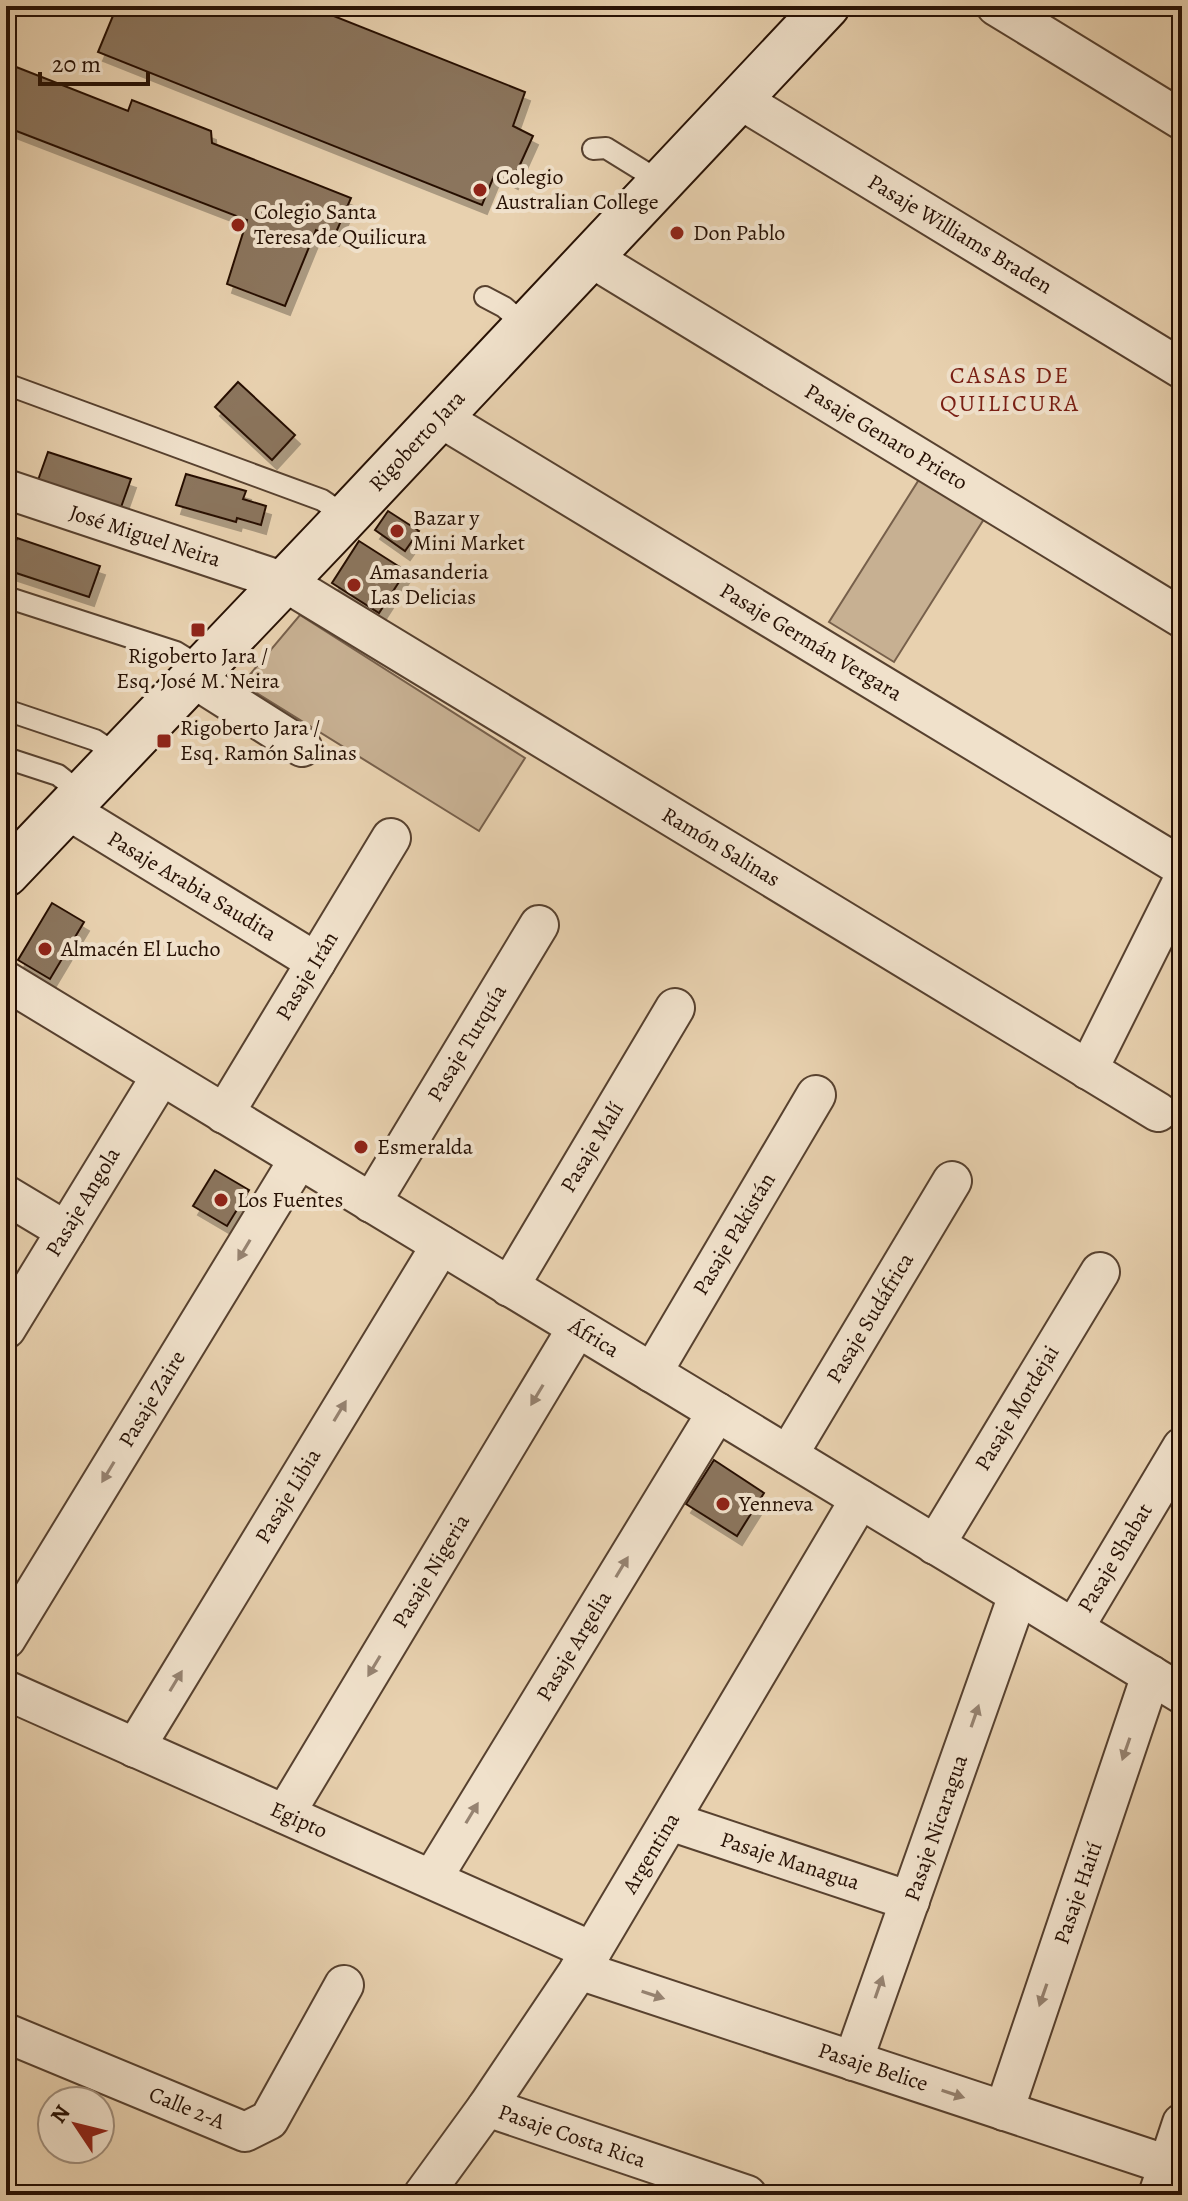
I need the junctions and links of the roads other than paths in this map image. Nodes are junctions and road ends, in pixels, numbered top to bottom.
1 (827, 6) edge
2 (996, 6) edge
3 (739, 99) junction
4 (1182, 120) edge
5 (593, 149) dead end
6 (661, 182) junction
7 (590, 257) junction
8 (485, 297) dead end
9 (526, 326) junction
10 (1182, 369) edge
11 (6, 384) edge
12 (439, 417) junction
13 (6, 489) edge
14 (347, 517) junction
15 (285, 582) junction
16 (6, 597) edge
17 (1182, 618) edge
18 (197, 673) junction
19 (6, 710) edge
20 (302, 747) dead end
21 (119, 756) junction
22 (6, 758) edge
23 (75, 802) junction
24 (391, 838) dead end
25 (1182, 867) edge
26 (6, 874) edge
27 (1182, 882) edge
28 (539, 925) dead end
29 (316, 962) junction
30 (6, 981) edge
31 (675, 1008) dead end
32 (1088, 1070) junction
33 (161, 1076) junction
34 (816, 1095) dead end
35 (1158, 1112) dead end
36 (224, 1114) junction
37 (299, 1159) junction
38 (952, 1181) dead end
39 (6, 1195) edge
40 (371, 1203) junction
41 (66, 1231) junction
42 (441, 1245) junction
43 (1100, 1272) dead end
44 (509, 1287) junction
45 (577, 1328) junction
46 (6, 1329) edge
47 (652, 1373) junction
48 (717, 1412) junction
49 (1182, 1447) edge
50 (788, 1455) junction
51 (860, 1499) junction
52 (935, 1545) junction
53 (1018, 1595) junction
54 (1074, 1628) junction
55 (6, 1639) edge
56 (1166, 1685) edge
57 (6, 1690) edge
58 (135, 1748) junction
59 (285, 1814) junction
60 (670, 1821) junction
61 (432, 1879) junction
62 (910, 1901) junction
63 (585, 1960) junction
64 (344, 1985) dead end
65 (6, 2033) edge
66 (853, 2061) junction
67 (487, 2107) junction
68 (1004, 2111) junction
69 (1182, 2123) edge
70 (1163, 2180) edge
71 (423, 2195) edge
72 (747, 2195) edge

1 - 3 street, Rigoberto Jara
2 - 4 street
3 - 6 street, Rigoberto Jara
3 - 10 street, Pasaje Williams Braden
5 - 6 lane
6 - 7 street, Rigoberto Jara
7 - 9 street, Rigoberto Jara
7 - 17 street, Pasaje Genaro Prieto
8 - 9 lane
9 - 12 street, Rigoberto Jara
11 - 14 lane
12 - 14 street, Rigoberto Jara
12 - 25 street, Pasaje Germán Vergara
13 - 15 street, José Miguel Neira
14 - 15 street, Rigoberto Jara
15 - 18 street, Rigoberto Jara
15 - 32 street, Ramón Salinas
16 - 18 lane
18 - 20 street
18 - 21 street, Rigoberto Jara
19 - 21 lane
21 - 23 street, Rigoberto Jara
22 - 23 lane
23 - 26 street, Rigoberto Jara
23 - 29 street, Pasaje Arabia Saudita
24 - 29 street, Pasaje Irán
27 - 32 street
28 - 40 street, Pasaje Turquía
29 - 36 street, Pasaje Irán
30 - 33 street, África
31 - 44 street, Pasaje Malí
32 - 35 street, Ramón Salinas
33 - 36 street, África
33 - 41 street, Pasaje Angola
34 - 47 street, Pasaje Pakistán
36 - 37 street, África
37 - 40 street, África
37 -> 55 street, Pasaje Zaire
38 - 50 street, Pasaje Sudáfrica
39 - 41 street
40 - 42 street, África
41 - 46 street, Pasaje Angola
42 - 44 street, África
58 -> 42 street, Pasaje Libia
43 - 52 street, Pasaje Mordejai
44 - 45 street, África
45 - 47 street, África
45 -> 59 street, Pasaje Nigeria
47 - 48 street, África
48 - 50 street, África
61 -> 48 street, Pasaje Argelia
49 - 54 street, Pasaje Shabat
50 - 51 street, África
51 - 52 street, África
51 - 60 street, Argentina
52 - 53 street, África
53 - 54 street, África
62 -> 53 street, Pasaje Nicaragua
54 - 56 street, África
56 -> 68 street, Pasaje Haití
57 - 58 street, Egipto
58 - 59 street, Egipto
59 - 61 street, Egipto
60 - 62 street, Pasaje Managua
60 - 63 street, Argentina
61 - 63 street, Egipto
66 -> 62 street, Pasaje Nicaragua
63 -> 66 street, Pasaje Belice
63 - 67 street, Argentina
64 - 65 street, Calle 2-A
66 -> 68 street, Pasaje Belice
67 - 71 street, Argentina
67 - 72 street, Pasaje Costa Rica
68 - 70 street, Pasaje Belice
69 - 70 street

